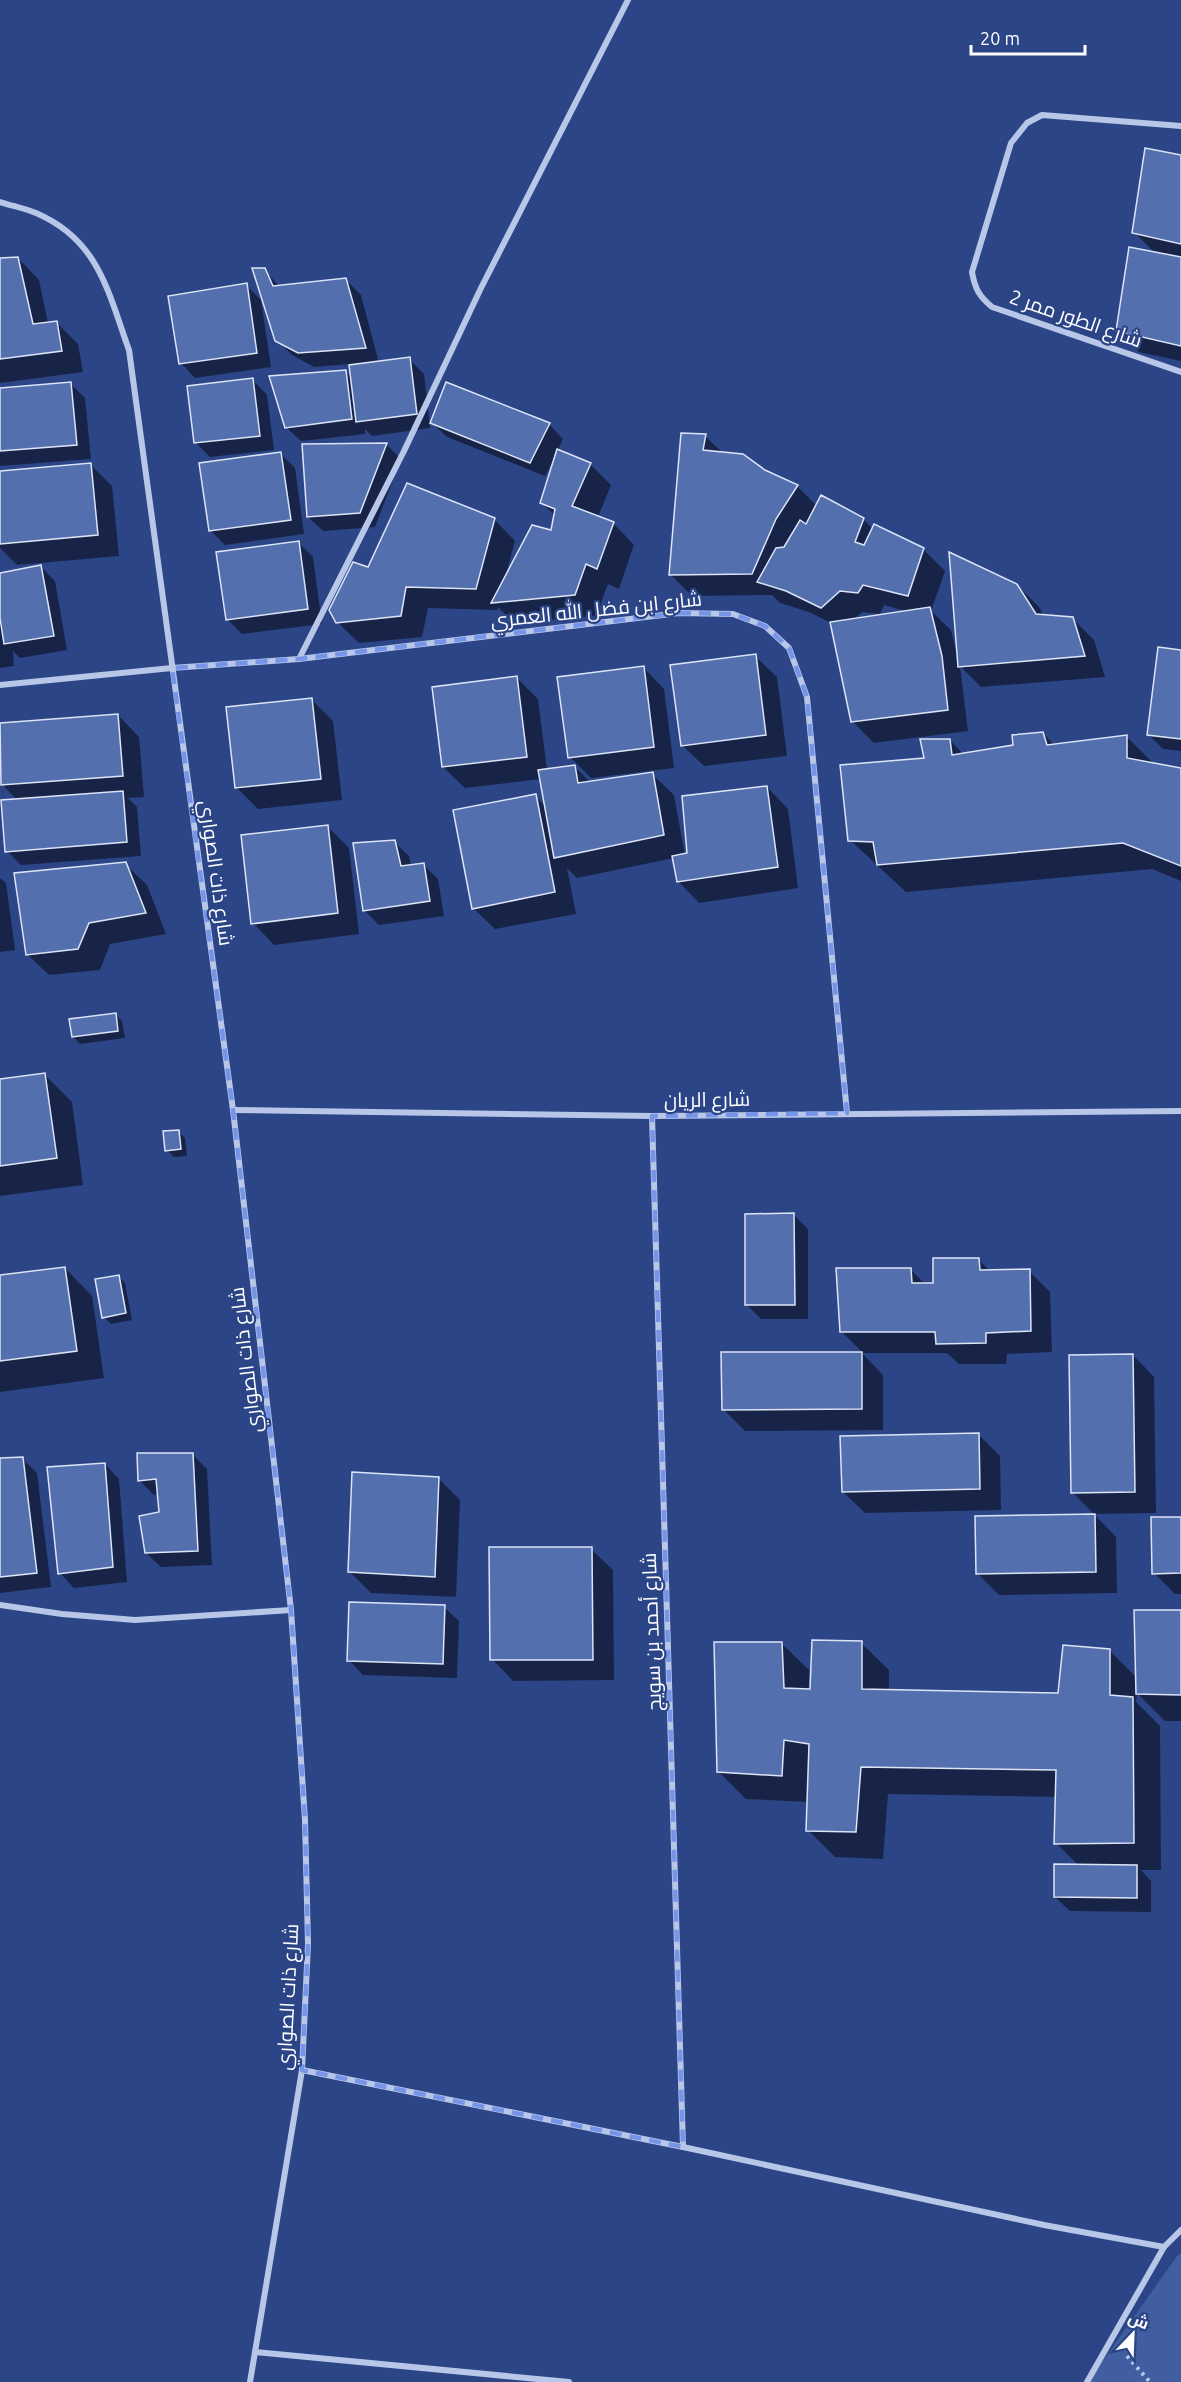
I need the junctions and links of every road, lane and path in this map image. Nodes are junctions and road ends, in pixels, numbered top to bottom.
1 (628, 0) edge
2 (1181, 126) edge
3 (0, 202) edge
4 (1181, 372) edge
5 (298, 659) junction
6 (172, 668) junction
7 (0, 685) edge
8 (233, 1110) junction
9 (1181, 1112) edge
10 (847, 1113) junction
11 (652, 1116) junction
12 (0, 1605) edge
13 (291, 1610) junction
14 (302, 2070) junction
15 (683, 2147) junction
16 (1181, 2230) edge
17 (1164, 2247) junction
18 (1112, 2340) junction
19 (255, 2352) junction
20 (250, 2382) edge
21 (569, 2382) edge
22 (1087, 2382) edge
23 (1150, 2382) edge

1 - 5 street
2 - 4 street, شارع الطور ممر 2
3 - 6 street, شارع ذات الصواري
5 - 6 street, شارع ابن فضل الله العمري
5 - 10 street, شارع ابن فضل الله العمري
6 - 7 street, شارع ابن فضل الله العمري
6 - 8 street, شارع ذات الصواري
8 - 11 street, شارع الريان
8 - 13 street, شارع ذات الصواري
9 - 10 street, شارع الريان
10 - 11 street, شارع الريان
11 - 15 street, شارع أحمد بن سويج
12 - 13 street
13 - 14 street, شارع ذات الصواري
14 - 15 street
14 - 19 street, شارع ذات الصواري
15 - 17 street
16 - 17 street
17 - 18 street
18 - 22 street
18 - 23 path
19 - 20 street, شارع ذات الصواري
19 - 21 street

